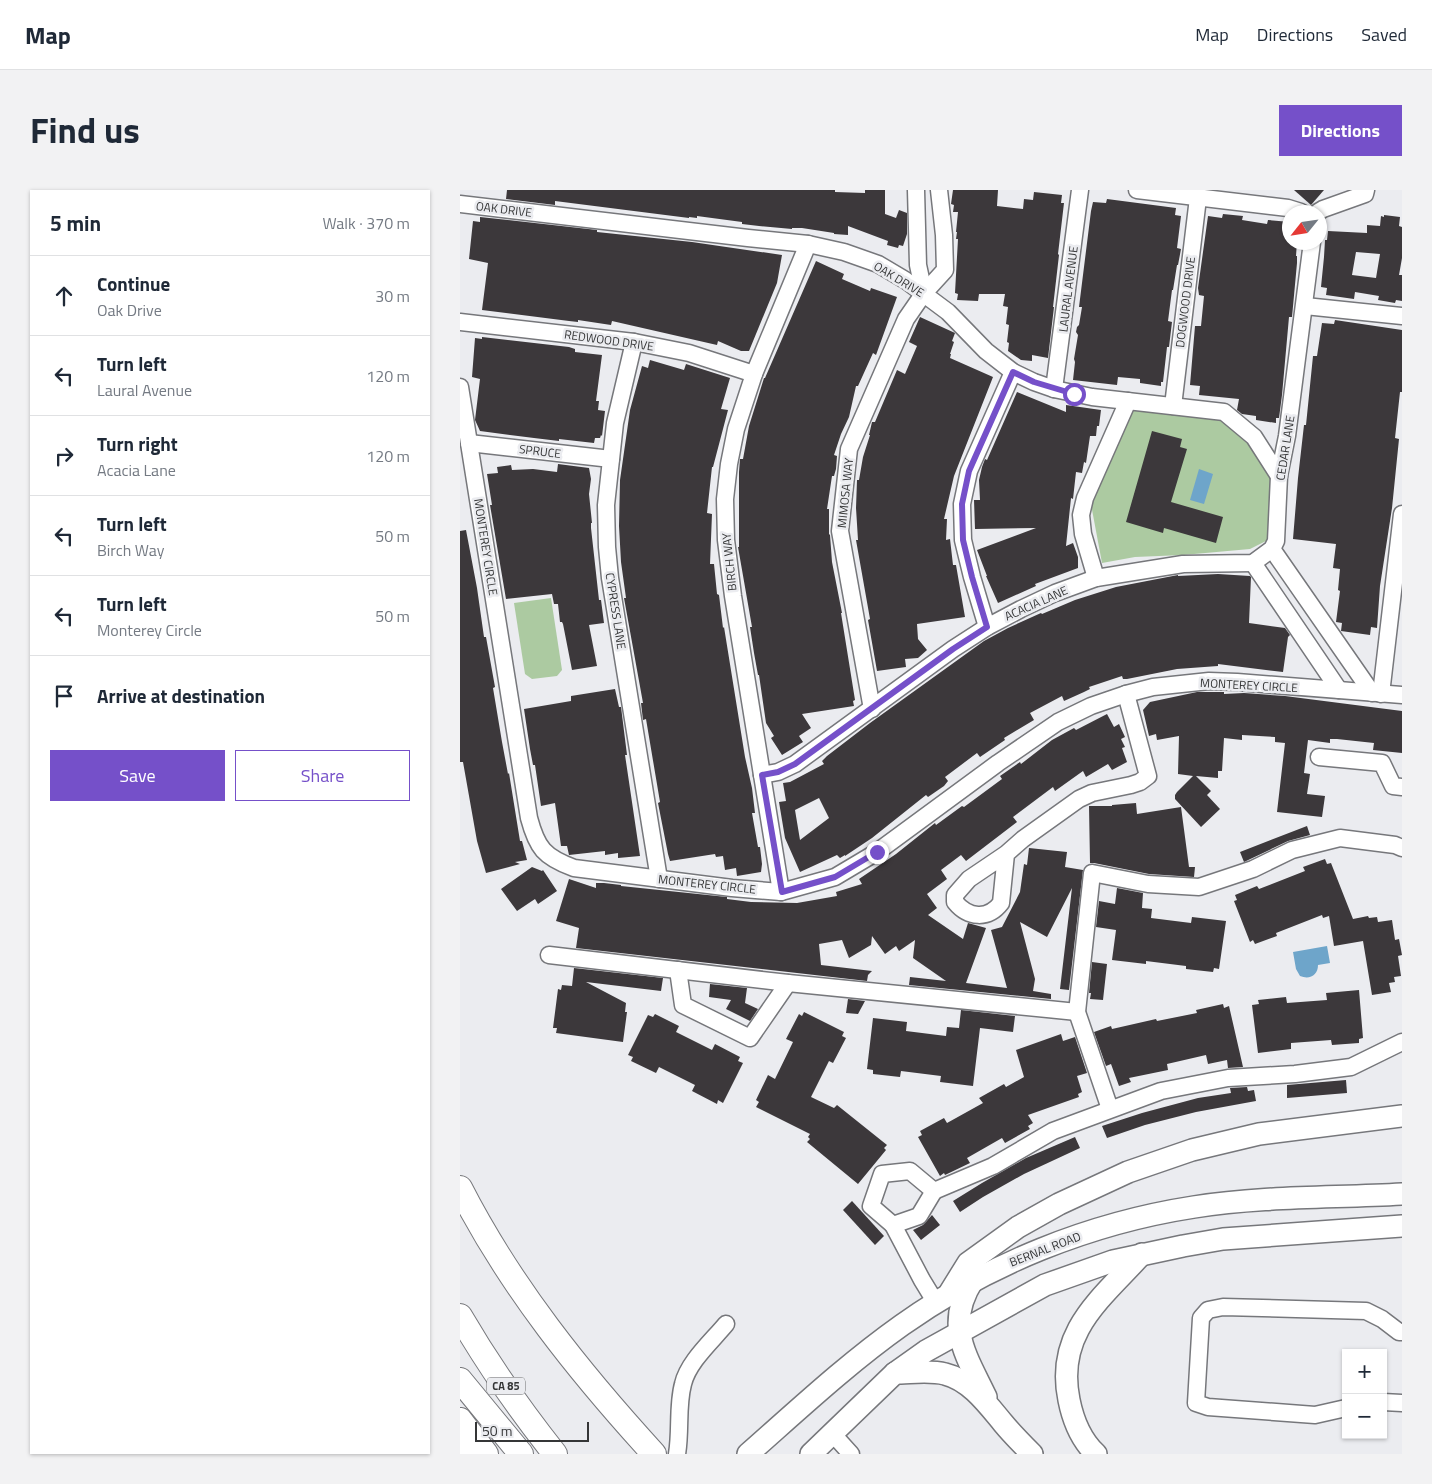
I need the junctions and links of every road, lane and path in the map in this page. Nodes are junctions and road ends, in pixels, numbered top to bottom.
1 (916, 190) edge
2 (939, 190) edge
3 (1080, 190) edge
4 (1137, 190) edge
5 (1366, 190) edge
6 (1198, 198) junction
7 (460, 204) edge
8 (1282, 207) edge
9 (1327, 207) edge
10 (808, 244) junction
11 (1311, 250) edge
12 (924, 292) junction
13 (1304, 306) junction
14 (1402, 316) edge
15 (460, 322) edge
16 (634, 342) junction
17 (1013, 372) junction
18 (754, 374) junction
19 (460, 387) edge
20 (1054, 389) junction
21 (1128, 401) junction
22 (1173, 406) junction
23 (469, 443) junction
24 (611, 459) junction
25 (1279, 476) junction
26 (1402, 514) edge
27 (1272, 549) junction
28 (1253, 563) junction
29 (1096, 578) junction
30 (987, 627) junction
31 (1339, 690) junction
32 (1376, 693) junction
33 (1126, 694) junction
34 (1402, 695) edge
35 (872, 708) junction
36 (1318, 757) dead end
37 (762, 775) junction
38 (1402, 787) edge
39 (1402, 848) edge
40 (1006, 854) dead end
41 (659, 879) junction
42 (782, 892) junction
43 (549, 955) dead end
44 (678, 970) junction
45 (788, 983) junction
46 (1077, 1012) junction
47 (1402, 1042) edge
48 (1110, 1109) junction
49 (1402, 1116) edge
50 (460, 1188) edge
51 (934, 1191) junction
52 (1398, 1194) edge
53 (893, 1225) junction
54 (1396, 1227) edge
55 (1142, 1254) junction
56 (973, 1280) junction
57 (942, 1299) junction
58 (460, 1316) edge
59 (726, 1324) dead end
60 (959, 1332) junction
61 (1402, 1332) edge
62 (895, 1373) junction
63 (460, 1380) edge
64 (1387, 1402) edge
65 (1402, 1403) edge
66 (992, 1409) junction
67 (1342, 1409) edge
68 (460, 1420) edge
69 (832, 1433) junction
70 (486, 1454) edge
71 (521, 1454) edge
72 (554, 1454) edge
73 (654, 1454) edge
74 (677, 1454) edge
75 (748, 1454) edge
76 (811, 1454) edge
77 (851, 1454) edge
78 (1032, 1454) edge
79 (1096, 1454) edge

1 - 12 street
2 - 12 street, MIMOSA WAY
3 - 20 street, LAURAL AVENUE
4 - 6 street
5 - 9 street
6 - 8 street
6 - 22 street, DOGWOOD DRIVE
7 - 10 street, OAK DRIVE
10 - 12 street, OAK DRIVE
10 - 18 street, BIRCH WAY
11 - 13 street
12 - 17 street, OAK DRIVE
12 - 35 street, MIMOSA WAY
13 - 14 street
13 - 25 street, CEDAR LANE
15 - 16 street, REDWOOD DRIVE
16 - 18 street, REDWOOD DRIVE
16 - 24 street, CYPRESS LANE
17 - 20 street, OAK DRIVE
17 - 30 street
18 - 37 street, BIRCH WAY
19 - 23 street, MONTEREY CIRCLE
20 - 21 street, OAK DRIVE
21 - 22 street, OAK DRIVE
21 - 29 street
22 - 25 street, OAK DRIVE
23 - 24 street, SPRUCE
23 - 41 street, MONTEREY CIRCLE
24 - 41 street, CYPRESS LANE
25 - 27 street, CEDAR LANE
26 - 32 street
27 - 28 street
27 - 32 street
28 - 29 street, ACACIA LANE
28 - 31 street
29 - 30 street, ACACIA LANE
30 - 35 street, ACACIA LANE
31 - 32 street, MONTEREY CIRCLE
31 - 33 street, MONTEREY CIRCLE
32 - 34 street, MONTEREY CIRCLE
33 - 40 street
33 - 42 street, MONTEREY CIRCLE
35 - 37 street, ACACIA LANE
36 - 38 street
37 - 42 street, BIRCH WAY
39 - 46 street
41 - 42 street, MONTEREY CIRCLE
43 - 44 street
44 - 45 street
44 - 45 street
45 - 46 street
46 - 48 street
47 - 48 street
48 - 51 street
49 - 57 main road
50 - 73 highway
51 - 53 street
51 - 53 street
52 - 56 main road, BERNAL ROAD
53 - 57 street
54 - 55 main road
55 - 60 main road
55 - 79 main road
56 - 57 main road, BERNAL ROAD
56 - 60 main road
57 - 75 main road, BERNAL ROAD
58 - 72 highway, CA 85
59 - 74 street
60 - 62 main road
60 - 66 main road
61 - 67 street
62 - 66 main road
62 - 69 main road
63 - 71 highway
64 - 65 street
66 - 78 main road
68 - 70 highway
69 - 76 main road
69 - 77 street

